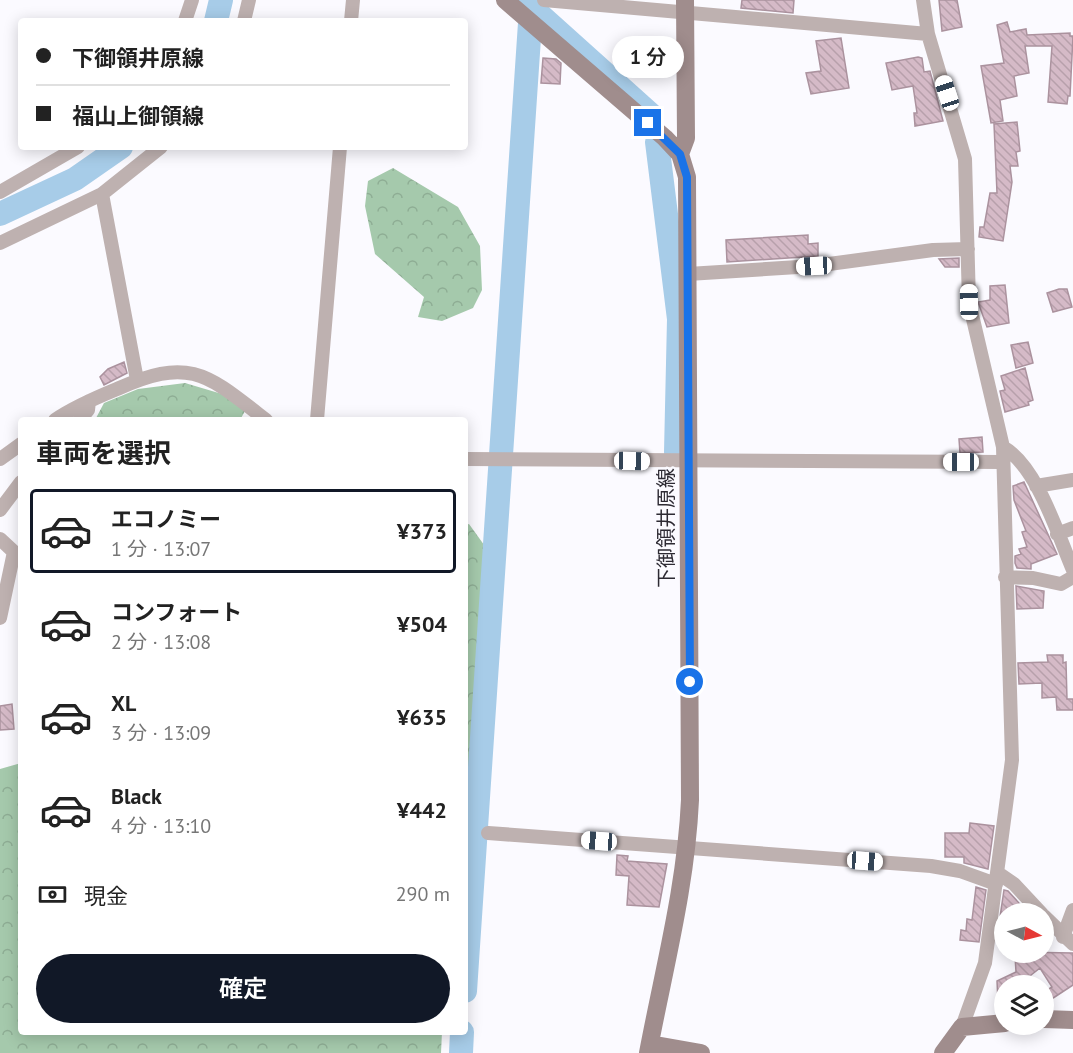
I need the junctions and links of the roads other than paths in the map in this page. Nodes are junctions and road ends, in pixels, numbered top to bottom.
1 (192, 0) edge
2 (249, 0) edge
3 (353, 0) edge
4 (505, 0) edge
5 (544, 0) edge
6 (923, 0) edge
7 (685, 7) edge
8 (186, 18) edge
9 (245, 18) edge
10 (351, 18) edge
11 (928, 34) junction
12 (73, 150) edge
13 (157, 150) edge
14 (340, 150) edge
15 (680, 154) junction
16 (0, 192) edge
17 (102, 194) junction
18 (0, 243) edge
19 (968, 249) junction
20 (688, 274) junction
21 (137, 380) junction
22 (89, 401) junction
23 (60, 417) edge
24 (82, 417) edge
25 (262, 417) edge
26 (317, 417) edge
27 (18, 446) edge
28 (1003, 447) junction
29 (0, 459) edge
30 (468, 459) edge
31 (688, 462) junction
32 (1003, 462) junction
33 (1073, 480) edge
34 (18, 486) edge
35 (1073, 488) edge
36 (1038, 490) junction
37 (0, 510) edge
38 (1073, 528) edge
39 (1057, 534) junction
40 (0, 539) edge
41 (1073, 570) edge
42 (1005, 577) junction
43 (1073, 577) edge
44 (0, 618) edge
45 (488, 833) dead end
46 (688, 848) junction
47 (997, 878) junction
48 (1032, 903) edge
49 (1073, 910) edge
50 (1054, 926) edge
51 (1068, 940) edge
52 (1054, 1019) edge
53 (1073, 1020) edge
54 (994, 1024) edge
55 (962, 1027) junction
56 (649, 1048) edge
57 (700, 1053) edge
58 (943, 1053) edge

1 - 8 street
2 - 9 street
3 - 10 street
4 - 15 main road
5 - 7 street
6 - 11 street
7 - 11 street
7 - 15 main road, 下御領井原線
11 - 19 street
12 - 16 street
13 - 17 street
14 - 26 street
15 - 20 main road, 下御領井原線
17 - 18 street
17 - 21 street
19 - 20 street
19 - 28 street
20 - 31 main road, 下御領井原線
21 - 22 street
21 - 25 street
22 - 23 street
22 - 24 street
27 - 29 street
28 - 32 street
28 - 36 street
30 - 31 street
31 - 32 street
31 - 46 main road, 下御領井原線
32 - 42 street
33 - 36 street
34 - 37 street
35 - 36 street
36 - 39 street
38 - 39 street
39 - 41 street
40 - 44 street
42 - 43 street
42 - 47 street
45 - 46 street
46 - 47 street
46 - 56 main road, 下御領井原線
47 - 48 street
47 - 55 street
49 - 51 street
50 - 51 street
52 - 53 main road
54 - 55 main road
55 - 58 main road
56 - 57 main road

